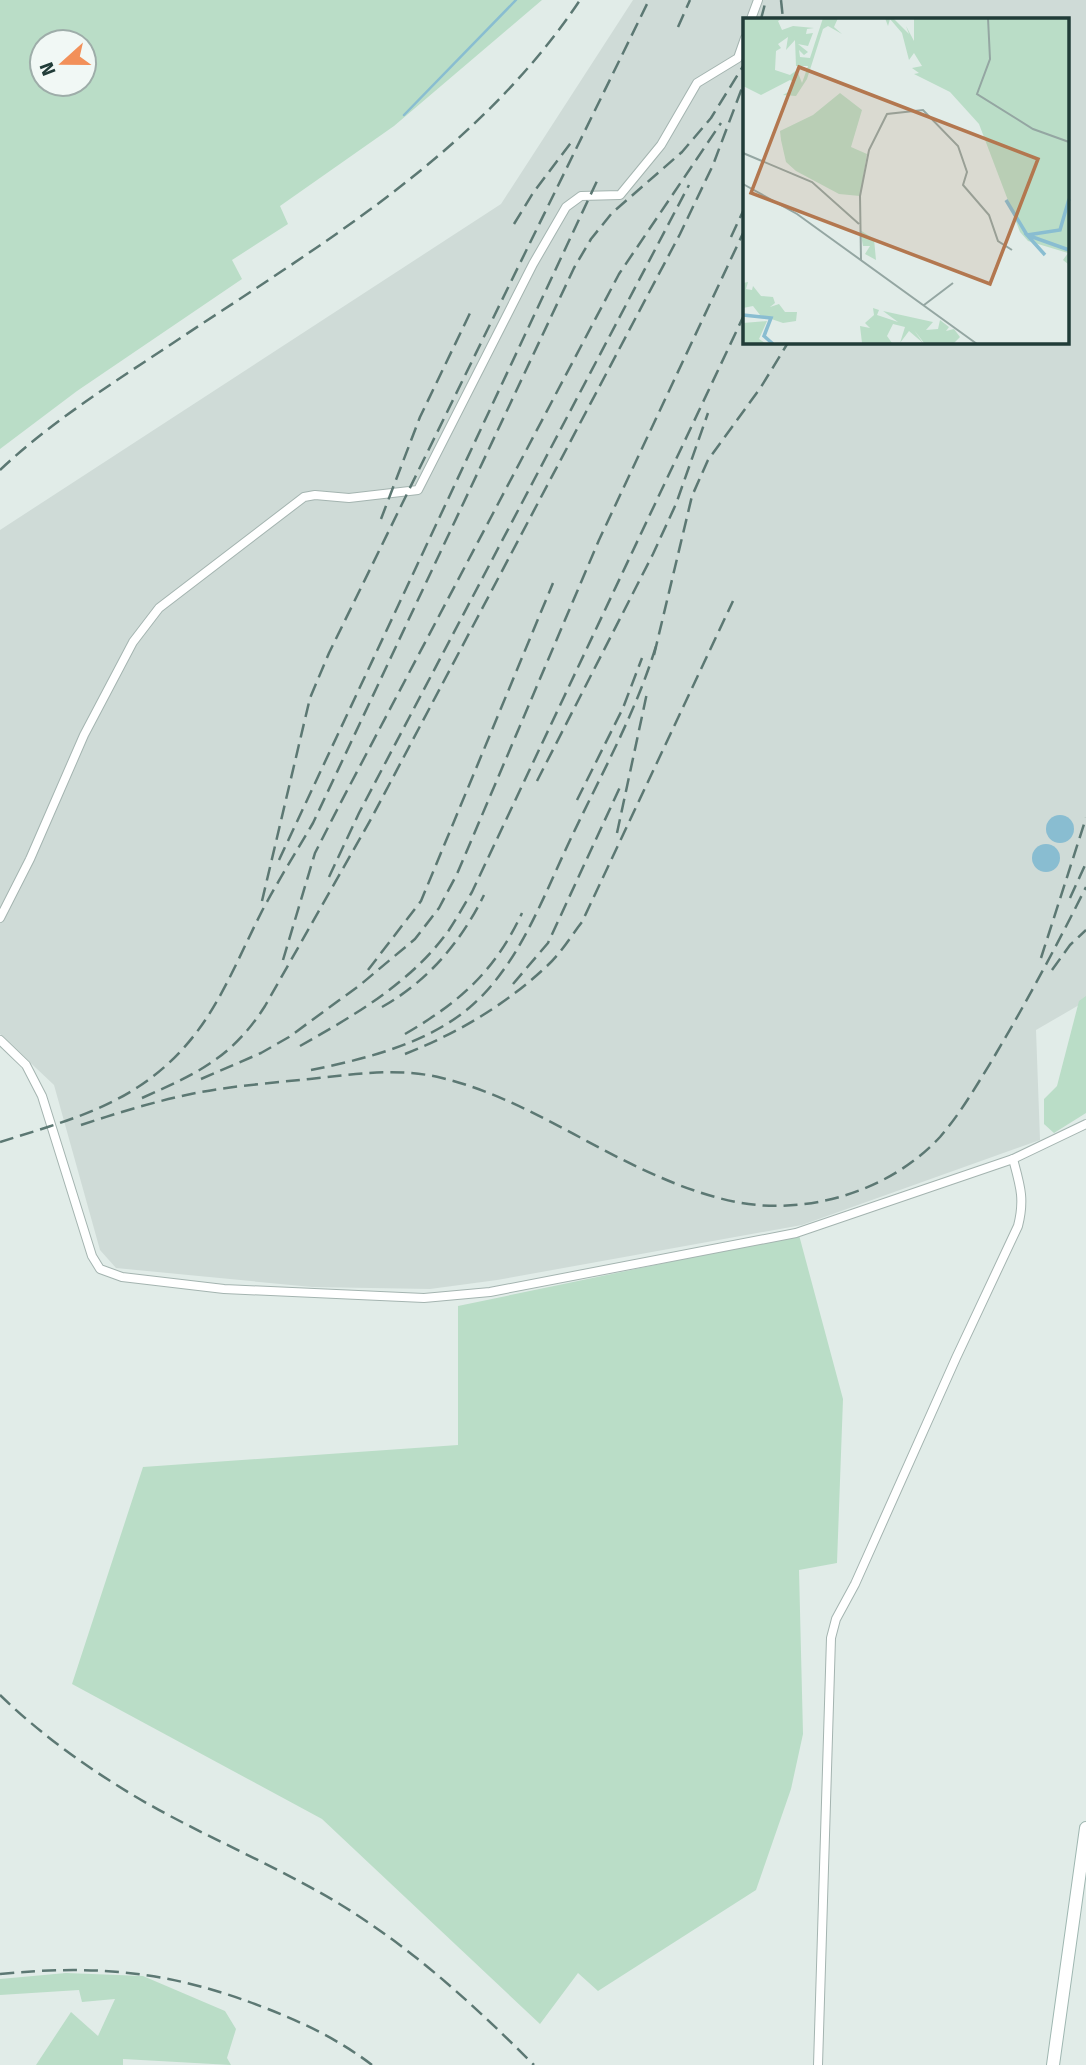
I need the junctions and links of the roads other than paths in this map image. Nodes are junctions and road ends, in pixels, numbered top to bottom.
1 (758, 0) edge
2 (751, 18) edge
3 (743, 44) edge
4 (0, 918) edge
5 (0, 1040) edge
6 (1086, 1124) edge
7 (1013, 1159) junction
8 (1086, 1828) edge
9 (818, 2065) edge
10 (1053, 2065) edge

1 - 2 street
3 - 4 street
5 - 7 street
6 - 7 street
7 - 9 street
8 - 10 main road

